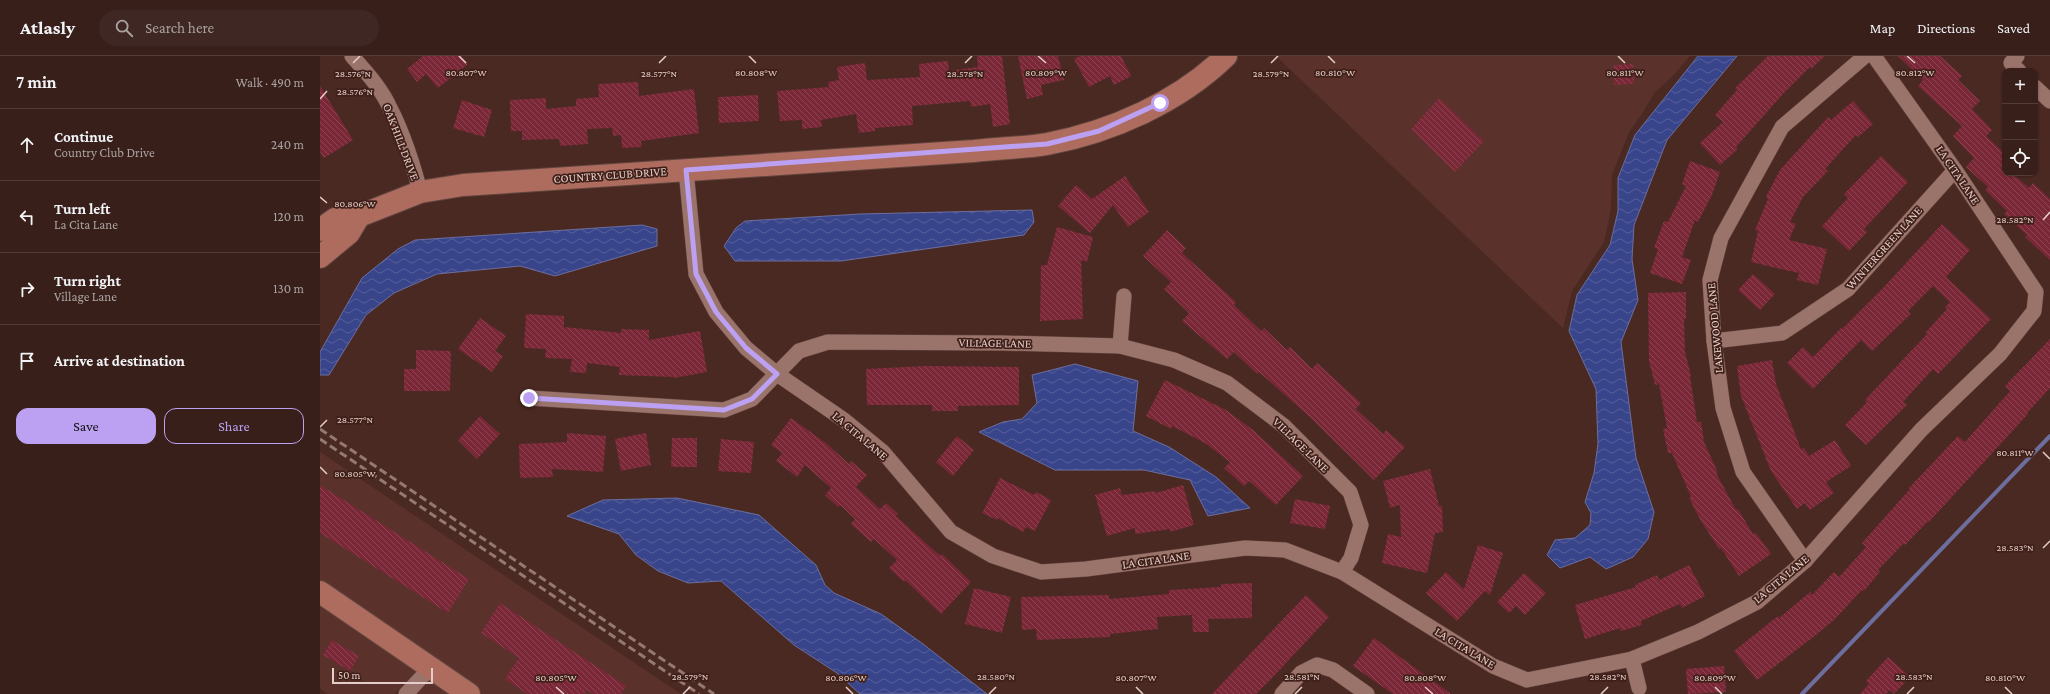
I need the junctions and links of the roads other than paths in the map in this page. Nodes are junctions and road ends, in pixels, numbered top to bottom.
1 (352, 56) edge
2 (1226, 56) edge
3 (1864, 56) edge
4 (1874, 56) edge
5 (2017, 56) edge
6 (2016, 68) edge
7 (2038, 90) edge
8 (2050, 101) edge
9 (686, 170) junction
10 (1955, 170) junction
11 (420, 192) junction
12 (359, 216) junction
13 (320, 230) edge
14 (320, 257) edge
15 (1124, 296) dead end
16 (1714, 341) junction
17 (1120, 346) junction
18 (777, 374) junction
19 (529, 398) dead end
20 (1805, 561) junction
21 (1342, 572) junction
22 (320, 592) edge
23 (1632, 659) junction
24 (430, 668) junction
25 (1640, 688) dead end
26 (406, 694) edge
27 (469, 694) edge
28 (1282, 694) edge
29 (1367, 694) edge

1 - 11 street, OAK HILL DRIVE
2 - 9 street, COUNTRY CLUB DRIVE
3 - 16 street, LAKEWOOD LANE
4 - 10 street, LA CITA LANE
5 - 6 street
7 - 8 street
9 - 11 street, COUNTRY CLUB DRIVE
9 - 18 street, LA CITA LANE
10 - 16 street, WINTERGREEN LANE
10 - 20 street, LA CITA LANE
11 - 12 street, COUNTRY CLUB DRIVE
12 - 13 street, COUNTRY CLUB DRIVE
12 - 14 street
15 - 17 street
16 - 20 street, LAKEWOOD LANE
17 - 18 street, VILLAGE LANE
17 - 21 street, VILLAGE LANE
18 - 19 street, VILLAGE LANE
18 - 21 street, LA CITA LANE
20 - 23 street, LA CITA LANE
21 - 23 street, LA CITA LANE
22 - 24 street
23 - 25 street
24 - 26 street
24 - 27 street
28 - 29 street

